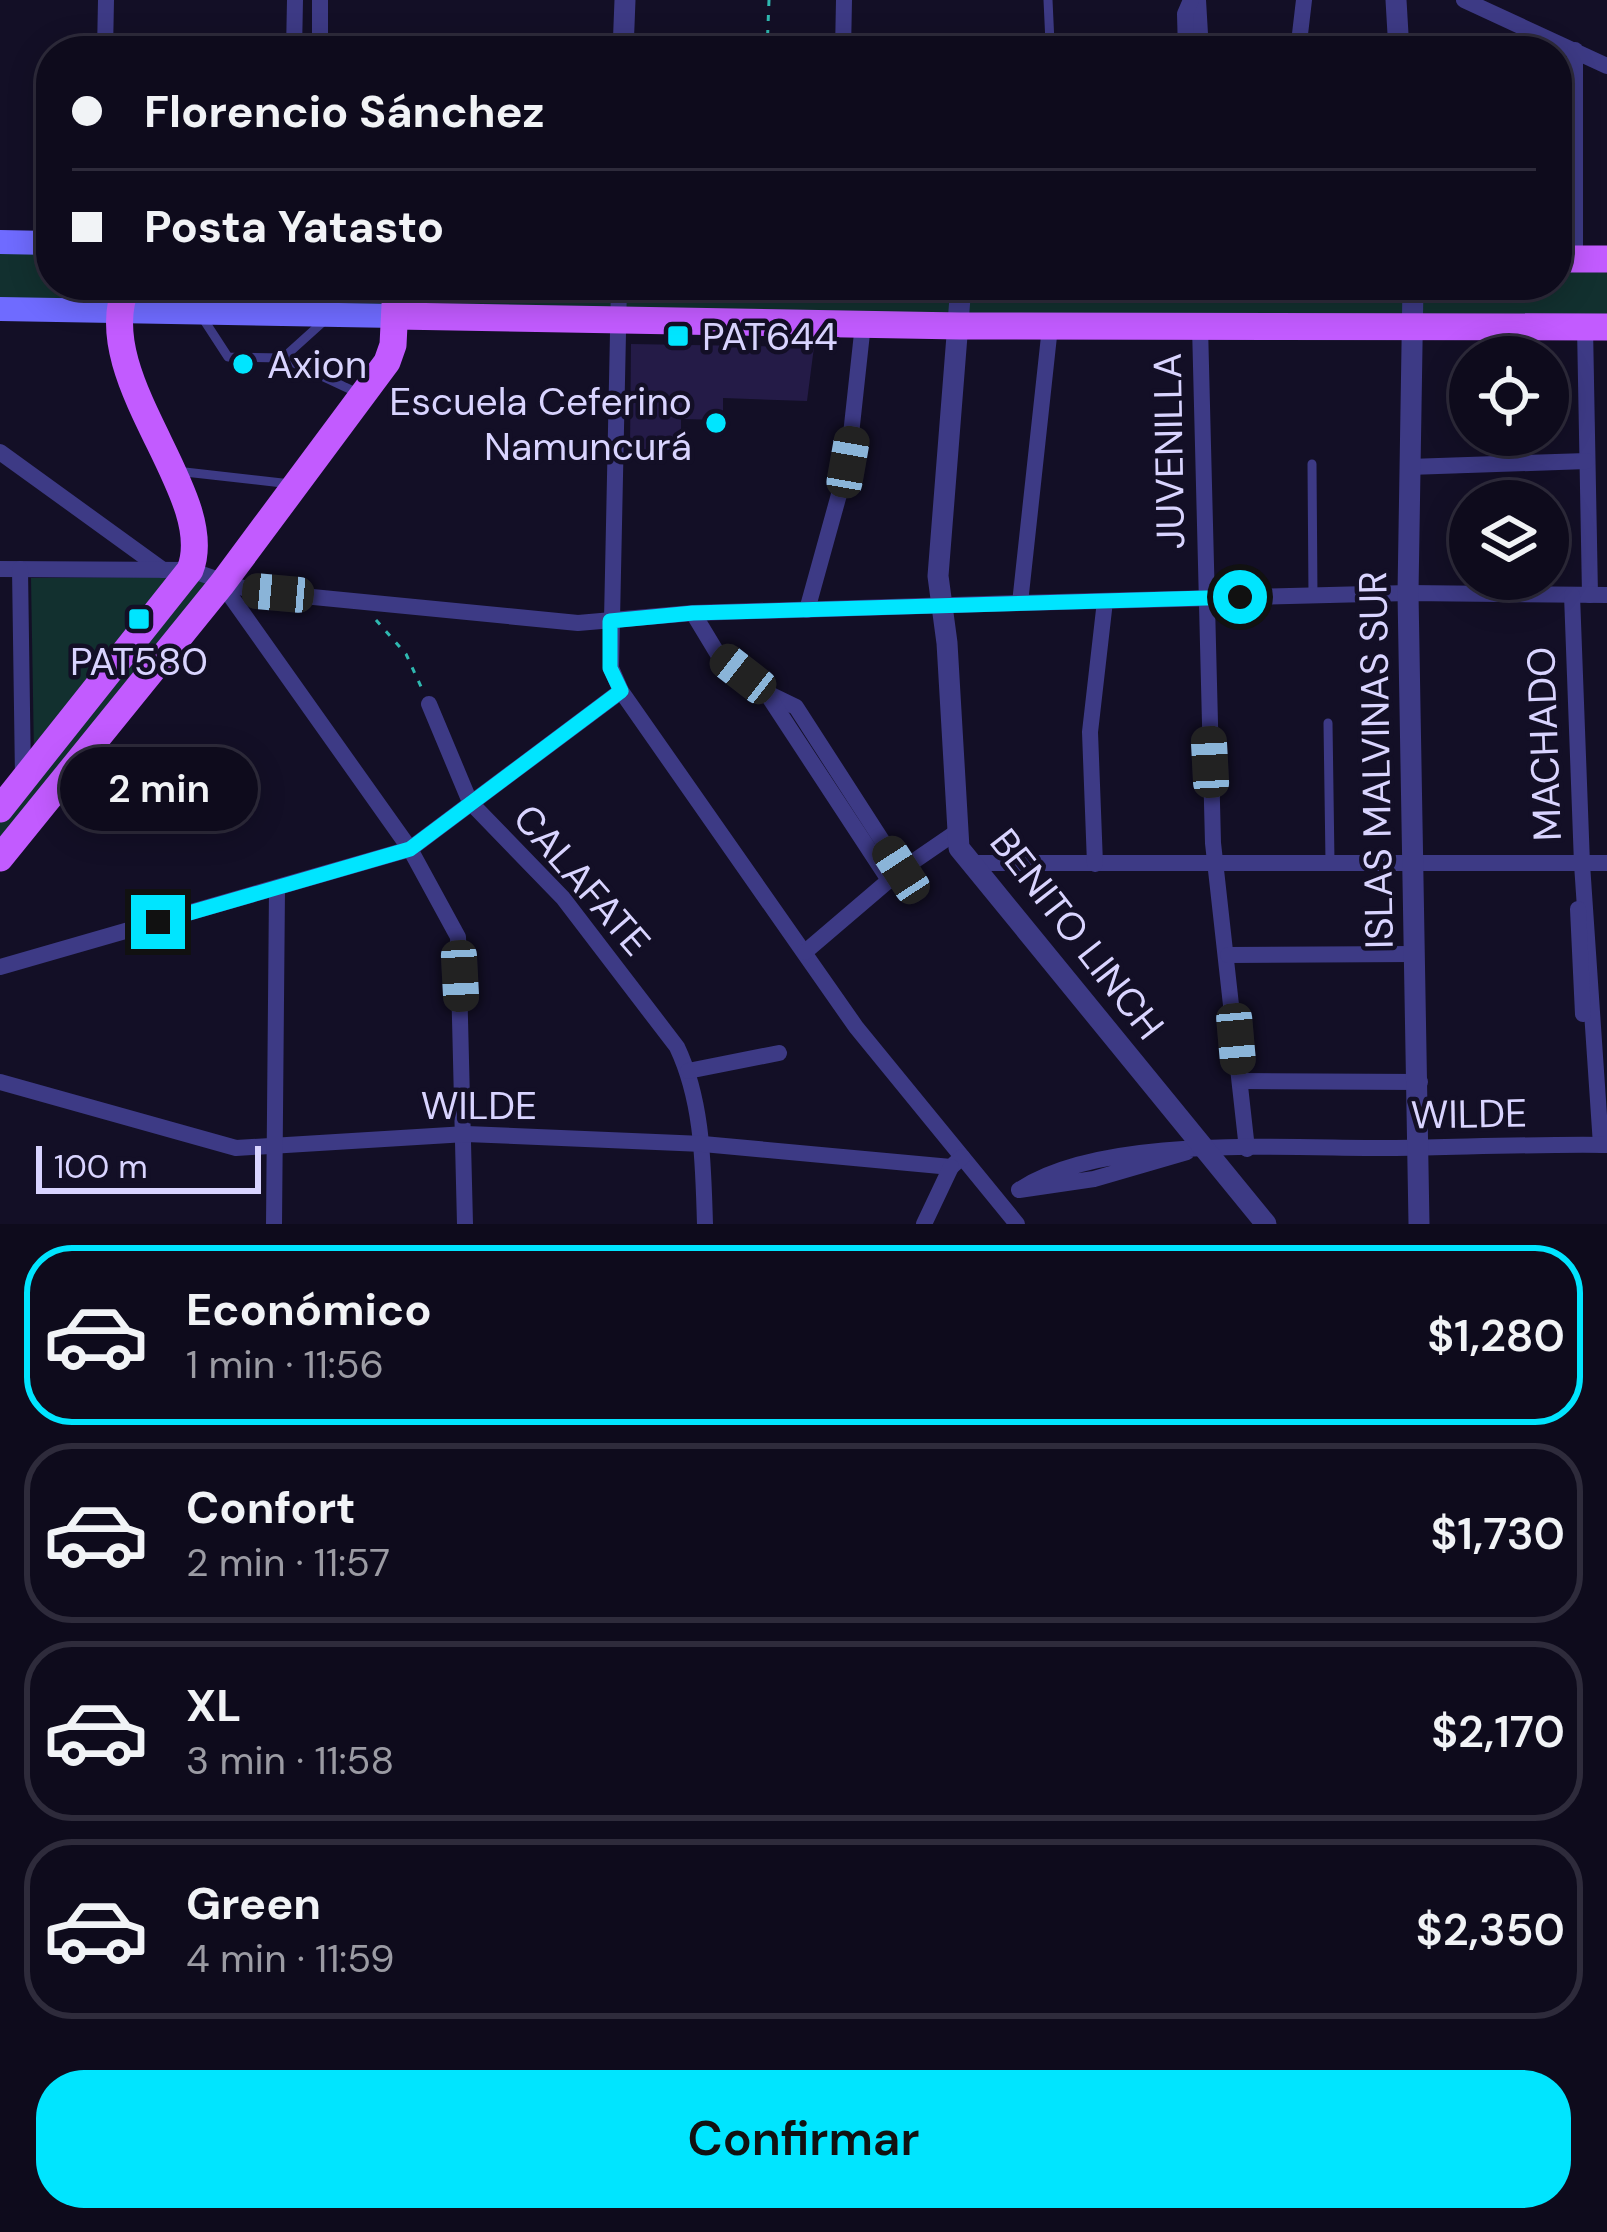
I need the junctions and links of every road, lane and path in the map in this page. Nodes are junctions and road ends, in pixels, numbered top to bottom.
1 (106, 0) edge
2 (295, 0) edge
3 (320, 0) edge
4 (625, 0) edge
5 (769, 0) edge
6 (844, 0) edge
7 (1048, 0) edge
8 (1195, 0) edge
9 (1304, 0) edge
10 (1396, 0) edge
11 (1464, 0) edge
12 (1484, 4) edge
13 (105, 36) edge
14 (294, 36) edge
15 (320, 36) edge
16 (624, 36) edge
17 (768, 36) edge
18 (843, 36) edge
19 (1050, 36) edge
20 (1186, 36) edge
21 (1199, 36) edge
22 (1300, 36) edge
23 (1398, 36) edge
24 (1548, 36) edge
25 (1572, 48) edge
26 (1576, 50) junction
27 (1607, 66) edge
28 (1572, 134) edge
29 (0, 242) edge
30 (36, 243) edge
31 (1572, 259) edge
32 (1607, 259) edge
33 (100, 300) edge
34 (122, 300) edge
35 (133, 300) edge
36 (396, 300) edge
37 (619, 300) edge
38 (961, 300) edge
39 (1412, 300) edge
40 (0, 309) edge
41 (199, 312) junction
42 (331, 315) junction
43 (396, 316) junction
44 (619, 320) junction
45 (863, 324) junction
46 (960, 326) junction
47 (1201, 326) junction
48 (1050, 327) junction
49 (1596, 327) edge
50 (1411, 328) junction
51 (283, 358) junction
52 (362, 395) junction
53 (0, 452) edge
54 (1586, 461) junction
55 (1312, 464) dead end
56 (1409, 467) junction
57 (171, 470) junction
58 (296, 484) junction
59 (183, 565) junction
60 (0, 569) edge
61 (20, 569) junction
62 (222, 584) junction
63 (1408, 593) junction
64 (1590, 595) edge
65 (1312, 596) junction
66 (1203, 598) junction
67 (354, 599) junction
68 (1105, 601) junction
69 (1020, 603) junction
70 (941, 606) junction
71 (807, 610) junction
72 (693, 613) junction
73 (610, 621) junction
74 (621, 691) junction
75 (429, 704) joint
76 (1328, 723) dead end
77 (23, 782) junction
78 (470, 802) junction
79 (0, 809) edge
80 (956, 833) junction
81 (410, 849) junction
82 (0, 858) edge
83 (969, 863) junction
84 (1607, 863) edge
85 (1095, 864) junction
86 (1217, 864) junction
87 (1582, 864) junction
88 (1330, 865) junction
89 (1412, 866) junction
90 (895, 875) junction
91 (277, 889) junction
92 (805, 952) junction
93 (1415, 954) junction
94 (1228, 955) junction
95 (0, 967) edge
96 (779, 1053) dead end
97 (688, 1071) junction
98 (1240, 1081) junction
99 (0, 1082) edge
100 (1420, 1082) junction
101 (466, 1134) junction
102 (703, 1144) junction
103 (1604, 1145) edge
104 (271, 1146) junction
105 (1421, 1148) junction
106 (1247, 1149) junction
107 (1197, 1151) junction
108 (956, 1162) junction
109 (995, 1198) junction
110 (274, 1224) edge
111 (465, 1224) edge
112 (705, 1224) edge
113 (924, 1224) edge
114 (1017, 1224) edge
115 (1266, 1224) edge
116 (1419, 1224) edge

1 - 13 street
2 - 14 street
3 - 15 street
4 - 16 street
5 - 17 path
6 - 18 street
7 - 19 lane
8 - 20 street
8 - 21 street
9 - 22 street
10 - 23 street
11 - 12 street
12 - 24 street
25 - 26 street
26 - 27 street
26 - 28 street
29 - 30 main road
31 - 32 main road
33 - 40 main road
34 - 57 main road
35 - 41 main road
36 - 43 main road
37 - 44 street
38 - 46 street, BENITO LINCH
39 - 50 street, ISLAS MALVINAS SUR
41 - 42 main road
41 - 51 lane
42 - 43 main road
42 - 51 lane
43 - 44 main road
43 - 52 main road
44 - 45 main road
44 - 73 street
45 - 46 main road
45 - 71 street
46 - 48 main road
46 - 70 street, BENITO LINCH
47 - 48 main road
47 - 50 main road
47 - 66 street, JUVENILLA
48 - 69 street
49 - 50 main road
49 - 54 street, MACHADO
50 - 56 street, ISLAS MALVINAS SUR
51 - 52 lane
52 - 58 main road
53 - 59 street
54 - 56 street
54 - 64 street, MACHADO
55 - 65 lane
56 - 63 street, ISLAS MALVINAS SUR
57 - 58 lane
57 - 59 main road
58 - 62 main road
59 - 61 street
59 - 62 street
59 - 77 main road
60 - 61 street
61 - 77 street
62 - 67 street
62 - 81 street
62 - 82 main road
63 - 64 street
63 - 65 street
63 - 89 street, ISLAS MALVINAS SUR
64 - 87 street, MACHADO
65 - 66 street
66 - 68 street
66 - 86 street, JUVENILLA
67 - 73 street
67 - 75 path
68 - 69 street
68 - 85 street
69 - 70 street
70 - 71 street
70 - 80 street, BENITO LINCH
71 - 72 street
72 - 73 street
72 - 90 street
73 - 74 street
74 - 78 street
74 - 92 street
75 - 78 street, CALAFATE
76 - 88 lane
77 - 79 main road
78 - 81 street
78 - 97 street, CALAFATE
80 - 83 street, BENITO LINCH
80 - 90 street
81 - 91 street
81 - 101 street
83 - 85 street
83 - 107 street, BENITO LINCH
84 - 87 street
85 - 86 street
86 - 88 street
86 - 94 street, JUVENILLA
87 - 89 street
87 - 103 street, MACHADO
88 - 89 street
89 - 93 street, ISLAS MALVINAS SUR
90 - 92 street
91 - 95 street
91 - 104 street
92 - 108 street
93 - 94 street
93 - 100 street, ISLAS MALVINAS SUR
94 - 98 street, JUVENILLA
96 - 97 street
97 - 102 street, CALAFATE
98 - 100 street
98 - 106 street, JUVENILLA
99 - 104 street, WILDE
100 - 105 street, ISLAS MALVINAS SUR
101 - 102 street, WILDE
101 - 104 street, WILDE
101 - 111 street
102 - 108 street, WILDE
102 - 112 street, CALAFATE
103 - 105 street, WILDE
104 - 110 street
105 - 106 street, WILDE
105 - 116 street, ISLAS MALVINAS SUR
106 - 107 street, WILDE
107 - 109 street, WILDE
107 - 115 street, BENITO LINCH
108 - 109 street
108 - 113 street
109 - 114 street

